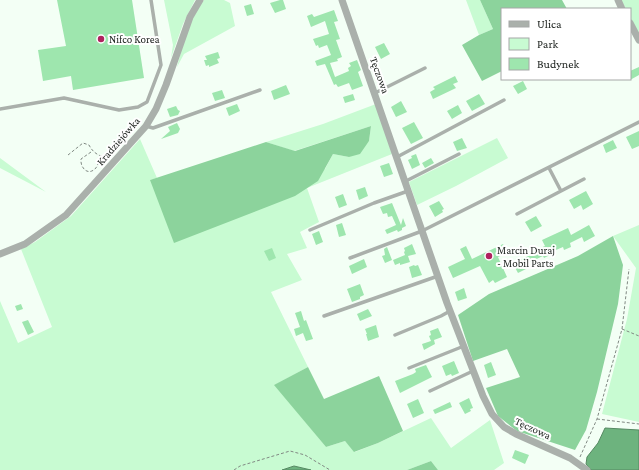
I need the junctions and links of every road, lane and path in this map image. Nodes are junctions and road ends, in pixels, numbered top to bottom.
1 (151, 0) edge
2 (200, 0) edge
3 (342, 0) edge
4 (631, 25) edge
5 (639, 40) edge
6 (425, 68) dead end
7 (260, 90) dead end
8 (375, 93) junction
9 (504, 100) dead end
10 (0, 109) edge
11 (639, 122) edge
12 (146, 126) junction
13 (92, 151) junction
14 (459, 154) dead end
15 (68, 155) dead end
16 (101, 157) junction
17 (397, 157) junction
18 (115, 162) junction
19 (549, 168) junction
20 (584, 179) dead end
21 (406, 181) junction
22 (409, 190) junction
23 (561, 191) junction
24 (517, 214) dead end
25 (310, 230) dead end
26 (422, 231) junction
27 (0, 254) edge
28 (350, 258) dead end
29 (629, 269) dead end
30 (438, 276) junction
31 (450, 311) junction
32 (324, 316) dead end
33 (622, 329) junction
34 (395, 335) dead end
35 (639, 336) edge
36 (464, 346) junction
37 (409, 368) dead end
38 (473, 371) junction
39 (430, 391) dead end
40 (597, 419) junction
41 (639, 424) edge
42 (578, 463) junction
43 (234, 470) edge
44 (330, 470) edge
45 (587, 470) edge

1 - 10 lane
2 - 12 street, Kradziejówka
3 - 8 street, Tęczowa
4 - 5 street
6 - 8 lane
7 - 12 lane
8 - 17 street, Tęczowa
9 - 17 lane
11 - 19 lane
12 - 18 street, Kradziejówka
13 - 15 path
13 - 16 path
13 - 16 path
14 - 21 lane
16 - 18 path
17 - 21 street, Tęczowa
18 - 27 street, Kradziejówka
19 - 23 lane
19 - 26 lane
20 - 23 lane
21 - 22 street, Tęczowa
22 - 25 lane
22 - 26 street, Tęczowa
23 - 24 lane
26 - 28 lane
26 - 30 street, Tęczowa
29 - 33 path
30 - 31 street, Tęczowa
30 - 32 lane
31 - 34 lane
31 - 36 street, Tęczowa
33 - 35 path
33 - 40 path
36 - 37 lane
36 - 38 street, Tęczowa
38 - 39 lane
38 - 42 street, Tęczowa
40 - 41 path
40 - 42 path
42 - 45 street, Tęczowa
43 - 44 path

